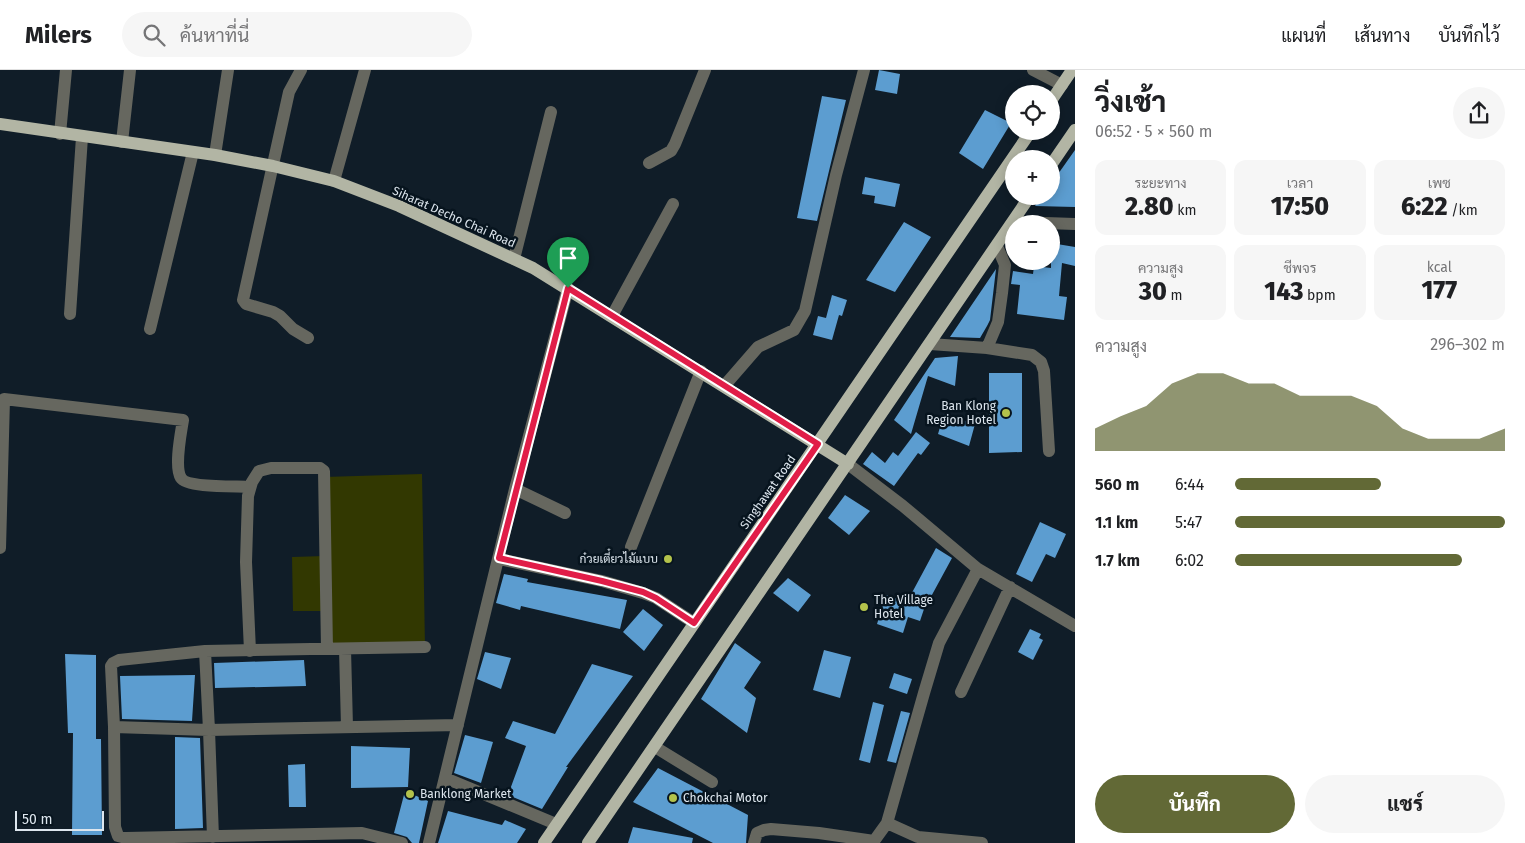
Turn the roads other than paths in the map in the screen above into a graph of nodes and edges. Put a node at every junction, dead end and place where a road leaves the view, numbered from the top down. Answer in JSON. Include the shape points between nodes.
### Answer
{"nodes":[{"id":1,"x":66,"y":70,"type":"edge"},
{"id":2,"x":130,"y":70,"type":"edge"},
{"id":3,"x":228,"y":70,"type":"edge"},
{"id":4,"x":301,"y":70,"type":"edge"},
{"id":5,"x":365,"y":70,"type":"edge"},
{"id":6,"x":705,"y":70,"type":"edge"},
{"id":7,"x":864,"y":70,"type":"edge"},
{"id":8,"x":1033,"y":70,"type":"edge"},
{"id":9,"x":1072,"y":70,"type":"edge"},
{"id":10,"x":1062,"y":85,"type":"junction"},
{"id":11,"x":1060,"y":88,"type":"edge"},
{"id":12,"x":551,"y":112,"type":"dead end"},
{"id":13,"x":0,"y":124,"type":"edge"},
{"id":14,"x":1075,"y":130,"type":"edge"},
{"id":15,"x":60,"y":134,"type":"junction"},
{"id":16,"x":82,"y":137,"type":"junction"},
{"id":17,"x":1025,"y":140,"type":"edge"},
{"id":18,"x":122,"y":142,"type":"junction"},
{"id":19,"x":193,"y":152,"type":"junction"},
{"id":20,"x":1060,"y":152,"type":"edge"},
{"id":21,"x":214,"y":155,"type":"junction"},
{"id":22,"x":649,"y":163,"type":"dead end"},
{"id":23,"x":272,"y":166,"type":"junction"},
{"id":24,"x":334,"y":181,"type":"junction"},
{"id":25,"x":673,"y":204,"type":"dead end"},
{"id":26,"x":1060,"y":224,"type":"edge"},
{"id":27,"x":1075,"y":224,"type":"edge"},
{"id":28,"x":1005,"y":233,"type":"edge"},
{"id":29,"x":996,"y":246,"type":"junction"},
{"id":30,"x":514,"y":259,"type":"junction"},
{"id":31,"x":568,"y":288,"type":"junction"},
{"id":32,"x":70,"y":314,"type":"dead end"},
{"id":33,"x":612,"y":316,"type":"junction"},
{"id":34,"x":150,"y":329,"type":"dead end"},
{"id":35,"x":308,"y":338,"type":"dead end"},
{"id":36,"x":930,"y":344,"type":"junction"},
{"id":37,"x":986,"y":348,"type":"junction"},
{"id":38,"x":701,"y":371,"type":"junction"},
{"id":39,"x":724,"y":385,"type":"junction"},
{"id":40,"x":818,"y":444,"type":"junction"},
{"id":41,"x":1049,"y":451,"type":"dead end"},
{"id":42,"x":848,"y":464,"type":"junction"},
{"id":43,"x":250,"y":487,"type":"junction"},
{"id":44,"x":516,"y":489,"type":"junction"},
{"id":45,"x":565,"y":513,"type":"dead end"},
{"id":46,"x":631,"y":547,"type":"dead end"},
{"id":47,"x":0,"y":548,"type":"edge"},
{"id":48,"x":499,"y":558,"type":"junction"},
{"id":49,"x":978,"y":569,"type":"junction"},
{"id":50,"x":1010,"y":588,"type":"junction"},
{"id":51,"x":694,"y":623,"type":"junction"},
{"id":52,"x":1075,"y":626,"type":"edge"},
{"id":53,"x":425,"y":647,"type":"dead end"},
{"id":54,"x":327,"y":649,"type":"junction"},
{"id":55,"x":345,"y":649,"type":"junction"},
{"id":56,"x":250,"y":651,"type":"junction"},
{"id":57,"x":205,"y":652,"type":"junction"},
{"id":58,"x":961,"y":692,"type":"dead end"},
{"id":59,"x":458,"y":725,"type":"junction"},
{"id":60,"x":114,"y":726,"type":"junction"},
{"id":61,"x":347,"y":727,"type":"junction"},
{"id":62,"x":209,"y":730,"type":"junction"},
{"id":63,"x":655,"y":747,"type":"junction"},
{"id":64,"x":445,"y":778,"type":"junction"},
{"id":65,"x":712,"y":782,"type":"dead end"},
{"id":66,"x":887,"y":823,"type":"junction"},
{"id":67,"x":556,"y":824,"type":"junction"},
{"id":68,"x":213,"y":837,"type":"junction"},
{"id":69,"x":402,"y":843,"type":"edge"},
{"id":70,"x":429,"y":843,"type":"edge"},
{"id":71,"x":544,"y":843,"type":"edge"},
{"id":72,"x":588,"y":843,"type":"edge"},
{"id":73,"x":754,"y":843,"type":"edge"},
{"id":74,"x":982,"y":843,"type":"edge"}],
"edges":[{"from":1,"to":15,"type":"street"},
{"from":2,"to":18,"type":"street"},
{"from":3,"to":21,"type":"street"},
{"from":4,"to":23,"type":"street","via":[[289,92]]},
{"from":5,"to":24,"type":"street"},
{"from":6,"to":22,"type":"street","via":[[675,144],[670,151]]},
{"from":7,"to":39,"type":"street","via":[[805,311],[794,330],[758,347]]},
{"from":8,"to":10,"type":"street"},
{"from":9,"to":10,"type":"main road"},
{"from":10,"to":11,"type":"main road"},
{"from":12,"to":30,"type":"street"},
{"from":13,"to":15,"type":"main road","name":"Siharat Decho Chai Road"},
{"from":14,"to":20,"type":"main road"},
{"from":15,"to":16,"type":"main road","name":"Siharat Decho Chai Road"},
{"from":16,"to":18,"type":"main road","name":"Siharat Decho Chai Road"},
{"from":16,"to":32,"type":"street"},
{"from":17,"to":40,"type":"main road","name":"Singhawat Road"},
{"from":18,"to":19,"type":"main road","name":"Siharat Decho Chai Road"},
{"from":19,"to":21,"type":"main road","name":"Siharat Decho Chai Road"},
{"from":19,"to":34,"type":"street"},
{"from":21,"to":23,"type":"main road","name":"Siharat Decho Chai Road"},
{"from":23,"to":24,"type":"main road","name":"Siharat Decho Chai Road"},
{"from":23,"to":35,"type":"street","via":[[243,300],[280,316]]},
{"from":24,"to":30,"type":"main road","name":"Siharat Decho Chai Road","via":[[399,206]]},
{"from":25,"to":33,"type":"street"},
{"from":26,"to":27,"type":"street"},
{"from":28,"to":29,"type":"main road"},
{"from":29,"to":36,"type":"main road"},
{"from":29,"to":37,"type":"street","via":[[1004,265],[1002,293],[998,322]]},
{"from":30,"to":31,"type":"main road","name":"Siharat Decho Chai Road"},
{"from":31,"to":33,"type":"main road","name":"Siharat Decho Chai Road"},
{"from":31,"to":44,"type":"street"},
{"from":33,"to":38,"type":"main road","name":"Siharat Decho Chai Road"},
{"from":36,"to":37,"type":"street"},
{"from":36,"to":42,"type":"main road"},
{"from":37,"to":41,"type":"street","via":[[1032,355],[1041,362]]},
{"from":38,"to":39,"type":"main road","name":"Siharat Decho Chai Road"},
{"from":38,"to":46,"type":"street"},
{"from":39,"to":40,"type":"main road","name":"Siharat Decho Chai Road"},
{"from":40,"to":42,"type":"main road","name":"Siharat Decho Chai Road"},
{"from":40,"to":51,"type":"main road","name":"Singhawat Road"},
{"from":42,"to":49,"type":"street"},
{"from":42,"to":63,"type":"main road"},
{"from":43,"to":47,"type":"street","via":[[186,483],[178,470],[183,420],[4,399]]},
{"from":43,"to":54,"type":"street","via":[[263,469],[320,468],[324,471]]},
{"from":43,"to":56,"type":"street","via":[[246,562]]},
{"from":44,"to":45,"type":"street"},
{"from":44,"to":48,"type":"street"},
{"from":48,"to":51,"type":"street","via":[[643,592]]},
{"from":48,"to":59,"type":"street"},
{"from":49,"to":50,"type":"street"},
{"from":49,"to":66,"type":"street","via":[[939,643]]},
{"from":50,"to":52,"type":"street"},
{"from":50,"to":58,"type":"street"},
{"from":51,"to":67,"type":"main road","name":"Singhawat Road"},
{"from":53,"to":55,"type":"street"},
{"from":54,"to":55,"type":"street"},
{"from":54,"to":56,"type":"street"},
{"from":55,"to":61,"type":"street"},
{"from":56,"to":57,"type":"street"},
{"from":57,"to":60,"type":"street","via":[[113,663],[110,669]]},
{"from":57,"to":62,"type":"street"},
{"from":59,"to":61,"type":"street"},
{"from":59,"to":64,"type":"street"},
{"from":60,"to":62,"type":"street"},
{"from":60,"to":68,"type":"street","via":[[116,835],[126,838]]},
{"from":61,"to":62,"type":"street"},
{"from":62,"to":68,"type":"street"},
{"from":63,"to":65,"type":"street"},
{"from":63,"to":72,"type":"main road"},
{"from":64,"to":67,"type":"street"},
{"from":64,"to":70,"type":"street"},
{"from":66,"to":73,"type":"street","via":[[874,841],[771,829],[757,833]]},
{"from":66,"to":74,"type":"street","via":[[918,837]]},
{"from":67,"to":71,"type":"main road","name":"Singhawat Road"},
{"from":68,"to":69,"type":"street","via":[[362,833]]}]}
